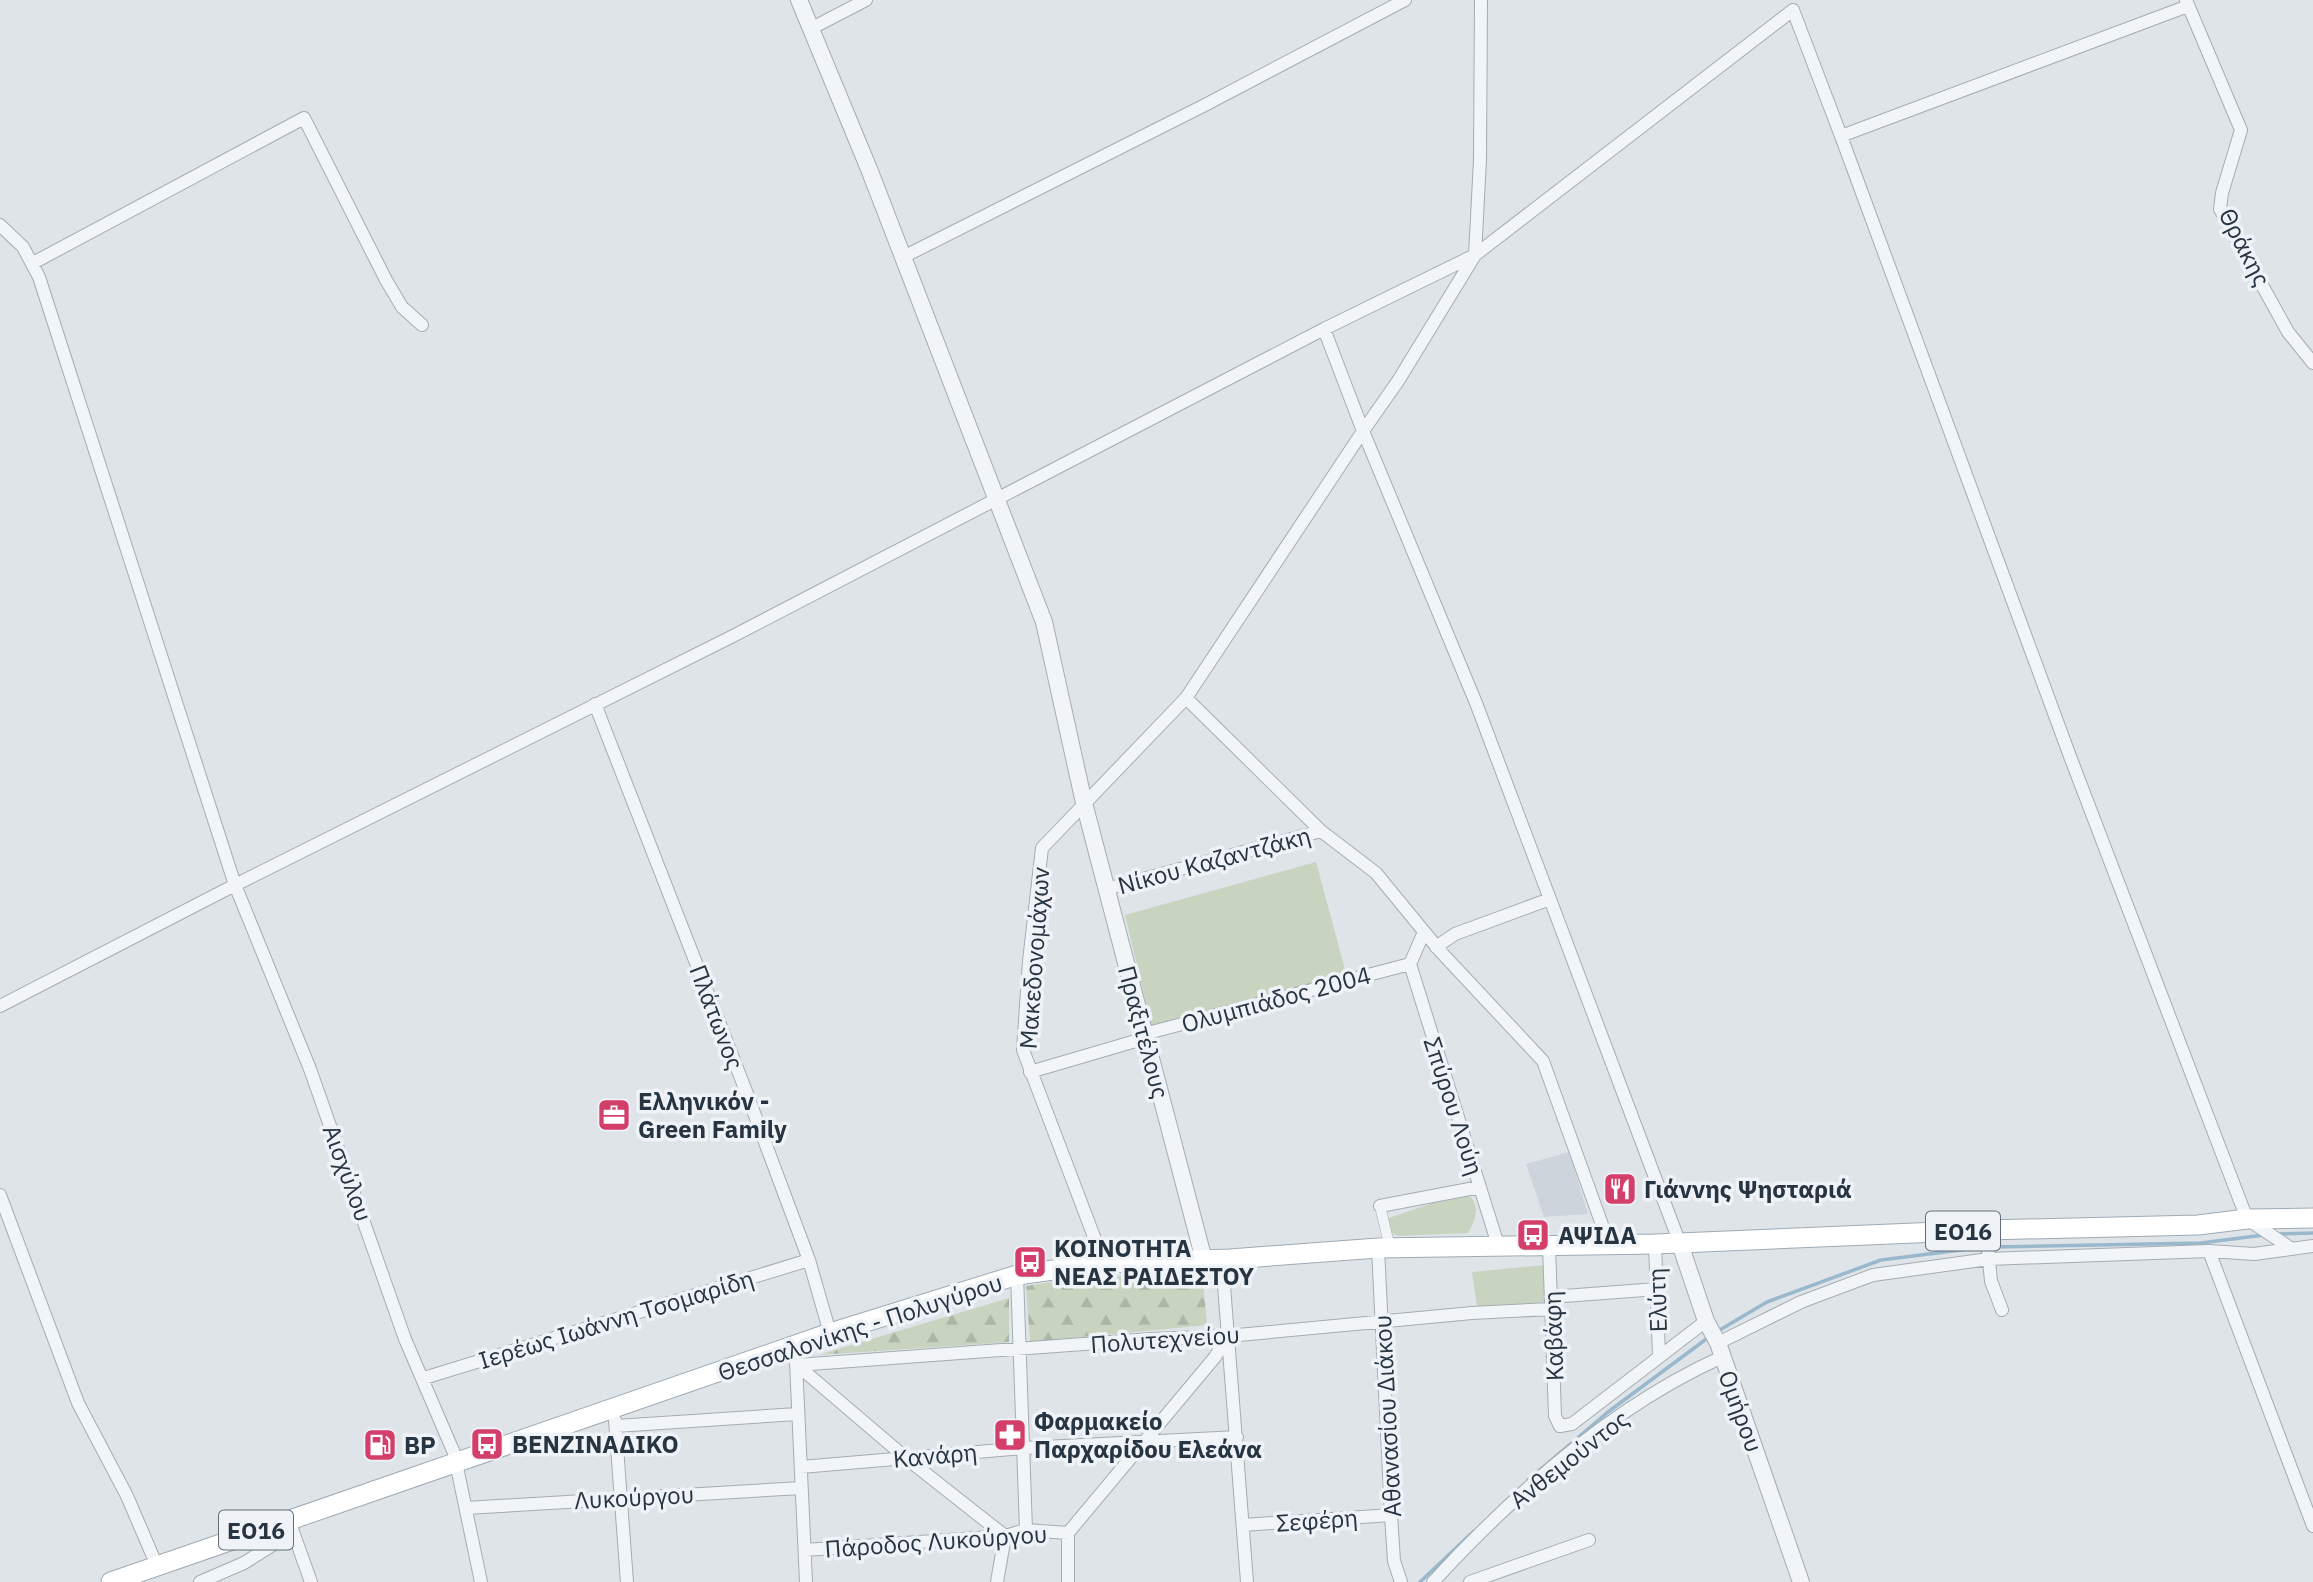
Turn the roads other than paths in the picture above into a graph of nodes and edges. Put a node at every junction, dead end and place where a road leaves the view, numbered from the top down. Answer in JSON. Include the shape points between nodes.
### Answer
{"nodes":[{"id":1,"x":799,"y":0,"type":"edge"},
{"id":2,"x":866,"y":0,"type":"edge"},
{"id":3,"x":1405,"y":0,"type":"edge"},
{"id":4,"x":1481,"y":0,"type":"edge"},
{"id":5,"x":1804,"y":0,"type":"edge"},
{"id":6,"x":2187,"y":3,"type":"edge"},
{"id":7,"x":1793,"y":10,"type":"junction"},
{"id":8,"x":810,"y":30,"type":"junction"},
{"id":9,"x":1841,"y":136,"type":"junction"},
{"id":10,"x":0,"y":225,"type":"edge"},
{"id":11,"x":1475,"y":255,"type":"junction"},
{"id":12,"x":903,"y":257,"type":"junction"},
{"id":13,"x":33,"y":263,"type":"junction"},
{"id":14,"x":422,"y":325,"type":"dead end"},
{"id":15,"x":1324,"y":329,"type":"junction"},
{"id":16,"x":2313,"y":363,"type":"edge"},
{"id":17,"x":1363,"y":432,"type":"junction"},
{"id":18,"x":997,"y":498,"type":"junction"},
{"id":19,"x":1186,"y":698,"type":"junction"},
{"id":20,"x":595,"y":704,"type":"junction"},
{"id":21,"x":1084,"y":803,"type":"junction"},
{"id":22,"x":1321,"y":831,"type":"junction"},
{"id":23,"x":235,"y":885,"type":"junction"},
{"id":24,"x":1106,"y":889,"type":"junction"},
{"id":25,"x":1550,"y":899,"type":"junction"},
{"id":26,"x":1424,"y":932,"type":"junction"},
{"id":27,"x":1436,"y":947,"type":"junction"},
{"id":28,"x":1410,"y":964,"type":"junction"},
{"id":29,"x":0,"y":1006,"type":"edge"},
{"id":30,"x":1144,"y":1034,"type":"junction"},
{"id":31,"x":1030,"y":1072,"type":"junction"},
{"id":32,"x":1480,"y":1187,"type":"junction"},
{"id":33,"x":0,"y":1195,"type":"edge"},
{"id":34,"x":1380,"y":1206,"type":"joint"},
{"id":35,"x":2313,"y":1218,"type":"edge"},
{"id":36,"x":2247,"y":1219,"type":"junction"},
{"id":37,"x":1986,"y":1230,"type":"junction"},
{"id":38,"x":1679,"y":1241,"type":"junction"},
{"id":39,"x":1609,"y":1244,"type":"junction"},
{"id":40,"x":1655,"y":1244,"type":"junction"},
{"id":41,"x":1549,"y":1246,"type":"junction"},
{"id":42,"x":2313,"y":1246,"type":"edge"},
{"id":43,"x":2289,"y":1247,"type":"junction"},
{"id":44,"x":1384,"y":1248,"type":"junction"},
{"id":45,"x":1499,"y":1248,"type":"junction"},
{"id":46,"x":2209,"y":1251,"type":"junction"},
{"id":47,"x":1989,"y":1259,"type":"junction"},
{"id":48,"x":809,"y":1260,"type":"junction"},
{"id":49,"x":1213,"y":1260,"type":"junction"},
{"id":50,"x":1104,"y":1263,"type":"junction"},
{"id":51,"x":1017,"y":1275,"type":"junction"},
{"id":52,"x":1657,"y":1289,"type":"junction"},
{"id":53,"x":1551,"y":1303,"type":"junction"},
{"id":54,"x":2002,"y":1310,"type":"dead end"},
{"id":55,"x":1706,"y":1321,"type":"junction"},
{"id":56,"x":1382,"y":1322,"type":"junction"},
{"id":57,"x":830,"y":1334,"type":"junction"},
{"id":58,"x":1228,"y":1336,"type":"junction"},
{"id":59,"x":1020,"y":1350,"type":"junction"},
{"id":60,"x":1720,"y":1350,"type":"junction"},
{"id":61,"x":1660,"y":1356,"type":"junction"},
{"id":62,"x":794,"y":1357,"type":"junction"},
{"id":63,"x":424,"y":1378,"type":"junction"},
{"id":64,"x":797,"y":1414,"type":"junction"},
{"id":65,"x":614,"y":1418,"type":"junction"},
{"id":66,"x":1559,"y":1426,"type":"joint"},
{"id":67,"x":1237,"y":1437,"type":"junction"},
{"id":68,"x":1145,"y":1442,"type":"junction"},
{"id":69,"x":1025,"y":1448,"type":"junction"},
{"id":70,"x":906,"y":1458,"type":"junction"},
{"id":71,"x":457,"y":1462,"type":"junction"},
{"id":72,"x":801,"y":1467,"type":"junction"},
{"id":73,"x":802,"y":1488,"type":"junction"},
{"id":74,"x":622,"y":1497,"type":"junction"},
{"id":75,"x":466,"y":1508,"type":"junction"},
{"id":76,"x":1391,"y":1515,"type":"junction"},
{"id":77,"x":291,"y":1525,"type":"junction"},
{"id":78,"x":1243,"y":1525,"type":"junction"},
{"id":79,"x":2313,"y":1526,"type":"edge"},
{"id":80,"x":1026,"y":1530,"type":"junction"},
{"id":81,"x":1068,"y":1533,"type":"junction"},
{"id":82,"x":1005,"y":1536,"type":"junction"},
{"id":83,"x":1589,"y":1541,"type":"dead end"},
{"id":84,"x":805,"y":1550,"type":"junction"},
{"id":85,"x":157,"y":1566,"type":"junction"},
{"id":86,"x":137,"y":1578,"type":"edge"},
{"id":87,"x":111,"y":1582,"type":"edge"},
{"id":88,"x":200,"y":1582,"type":"edge"},
{"id":89,"x":311,"y":1582,"type":"edge"},
{"id":90,"x":481,"y":1582,"type":"edge"},
{"id":91,"x":628,"y":1582,"type":"edge"},
{"id":92,"x":806,"y":1582,"type":"edge"},
{"id":93,"x":997,"y":1582,"type":"edge"},
{"id":94,"x":1068,"y":1582,"type":"edge"},
{"id":95,"x":1247,"y":1582,"type":"edge"},
{"id":96,"x":1401,"y":1582,"type":"edge"},
{"id":97,"x":1433,"y":1582,"type":"edge"},
{"id":98,"x":1470,"y":1582,"type":"edge"},
{"id":99,"x":1801,"y":1582,"type":"edge"}],
"edges":[{"from":1,"to":8,"type":"street","name":"Πραξιτέλους"},
{"from":2,"to":8,"type":"street"},
{"from":3,"to":12,"type":"street"},
{"from":4,"to":11,"type":"street"},
{"from":5,"to":7,"type":"street"},
{"from":6,"to":9,"type":"street"},
{"from":6,"to":16,"type":"street","name":"Θράκης","via":[[2241,130],[2220,209],[2288,332]]},
{"from":7,"to":9,"type":"street"},
{"from":7,"to":11,"type":"street"},
{"from":8,"to":12,"type":"street","name":"Πραξιτέλους"},
{"from":9,"to":36,"type":"street"},
{"from":10,"to":13,"type":"street","name":"Αισχύλου"},
{"from":11,"to":15,"type":"street"},
{"from":11,"to":17,"type":"street","name":"Μακεδονομάχων"},
{"from":12,"to":18,"type":"street","name":"Πραξιτέλους"},
{"from":13,"to":14,"type":"street","via":[[304,118],[386,280],[402,307]]},
{"from":13,"to":23,"type":"street","name":"Αισχύλου"},
{"from":15,"to":17,"type":"street"},
{"from":15,"to":18,"type":"street"},
{"from":17,"to":19,"type":"street","name":"Μακεδονομάχων"},
{"from":17,"to":25,"type":"street","via":[[1410,538]]},
{"from":18,"to":20,"type":"street"},
{"from":18,"to":21,"type":"street","name":"Πραξιτέλους","via":[[1053,655]]},
{"from":19,"to":21,"type":"street","name":"Μακεδονομάχων"},
{"from":19,"to":22,"type":"street"},
{"from":20,"to":23,"type":"street"},
{"from":20,"to":48,"type":"street","name":"Πλάτωνος"},
{"from":21,"to":24,"type":"street","name":"Πραξιτέλους"},
{"from":21,"to":31,"type":"street","name":"Μακεδονομάχων","via":[[1042,848],[1023,1050]]},
{"from":22,"to":24,"type":"street","name":"Νίκου Καζαντζάκη"},
{"from":22,"to":26,"type":"street","via":[[1376,873]]},
{"from":23,"to":29,"type":"street"},
{"from":23,"to":63,"type":"street","name":"Αισχύλου","via":[[310,1069],[405,1339]]},
{"from":24,"to":30,"type":"street","name":"Πραξιτέλους"},
{"from":25,"to":27,"type":"street","via":[[1455,934]]},
{"from":25,"to":38,"type":"street"},
{"from":26,"to":27,"type":"street"},
{"from":26,"to":28,"type":"street"},
{"from":27,"to":39,"type":"street","via":[[1543,1061]]},
{"from":28,"to":30,"type":"street","name":"Ολυμπιάδος 2004"},
{"from":28,"to":32,"type":"street","name":"Σπύρου Λούη"},
{"from":30,"to":31,"type":"street","name":"Ολυμπιάδος 2004","via":[[1139,1040]]},
{"from":30,"to":49,"type":"street","name":"Πραξιτέλους"},
{"from":31,"to":50,"type":"street","name":"Μακεδονομάχων"},
{"from":32,"to":34,"type":"street"},
{"from":32,"to":45,"type":"street","name":"Σπύρου Λούη"},
{"from":33,"to":85,"type":"street","via":[[78,1403],[127,1496]]},
{"from":34,"to":44,"type":"street"},
{"from":35,"to":36,"type":"main road","name":"Θεσσαλονίκης - Πολυγύρου","number":"ΕΟ16"},
{"from":36,"to":37,"type":"main road","name":"Θεσσαλονίκης - Πολυγύρου","number":"ΕΟ16","via":[[2198,1226]]},
{"from":36,"to":43,"type":"street"},
{"from":37,"to":38,"type":"main road","name":"Θεσσαλονίκης - Πολυγύρου","number":"ΕΟ16"},
{"from":37,"to":47,"type":"street"},
{"from":38,"to":40,"type":"main road","name":"Θεσσαλονίκης - Πολυγύρου","number":"ΕΟ16"},
{"from":38,"to":55,"type":"street","name":"Ομήρου"},
{"from":39,"to":40,"type":"main road","name":"Θεσσαλονίκης - Πολυγύρου","number":"ΕΟ16"},
{"from":39,"to":41,"type":"main road","name":"Θεσσαλονίκης - Πολυγύρου","number":"ΕΟ16"},
{"from":40,"to":52,"type":"street","name":"Ελύτη"},
{"from":41,"to":45,"type":"main road","name":"Θεσσαλονίκης - Πολυγύρου","number":"ΕΟ16"},
{"from":41,"to":53,"type":"street","name":"Καβάφη"},
{"from":42,"to":43,"type":"street","name":"Ανθεμούντος"},
{"from":43,"to":46,"type":"street","name":"Ανθεμούντος","via":[[2254,1254]]},
{"from":44,"to":45,"type":"main road","name":"Θεσσαλονίκης - Πολυγύρου","number":"ΕΟ16"},
{"from":44,"to":49,"type":"main road","name":"Θεσσαλονίκης - Πολυγύρου","number":"ΕΟ16"},
{"from":44,"to":56,"type":"street","name":"Αθανασίου Διάκου"},
{"from":46,"to":47,"type":"street","name":"Ανθεμούντος"},
{"from":46,"to":79,"type":"street"},
{"from":47,"to":54,"type":"street"},
{"from":47,"to":60,"type":"street","name":"Ανθεμούντος","via":[[1873,1275],[1801,1302]]},
{"from":48,"to":57,"type":"street","name":"Πλάτωνος"},
{"from":48,"to":63,"type":"street","name":"Ιερέως Ιωάννη Τσομαρίδη"},
{"from":49,"to":50,"type":"main road","name":"Θεσσαλονίκης - Πολυγύρου","number":"ΕΟ16"},
{"from":49,"to":58,"type":"street"},
{"from":50,"to":51,"type":"main road","name":"Θεσσαλονίκης - Πολυγύρου","number":"ΕΟ16"},
{"from":51,"to":57,"type":"main road","name":"Θεσσαλονίκης - Πολυγύρου","number":"ΕΟ16"},
{"from":51,"to":59,"type":"street"},
{"from":52,"to":53,"type":"street","name":"Πολυτεχνείου"},
{"from":52,"to":61,"type":"street","name":"Ελύτη"},
{"from":53,"to":56,"type":"street","name":"Πολυτεχνείου"},
{"from":53,"to":66,"type":"street","name":"Καβάφη"},
{"from":55,"to":60,"type":"street","name":"Ομήρου"},
{"from":55,"to":61,"type":"street","name":"Ανθεμούντος"},
{"from":56,"to":58,"type":"street","name":"Πολυτεχνείου"},
{"from":56,"to":76,"type":"street","name":"Αθανασίου Διάκου"},
{"from":57,"to":62,"type":"main road","name":"Θεσσαλονίκης - Πολυγύρου","number":"ΕΟ16"},
{"from":58,"to":59,"type":"street","name":"Πολυτεχνείου"},
{"from":58,"to":67,"type":"street"},
{"from":58,"to":68,"type":"street"},
{"from":59,"to":62,"type":"street","name":"Πολυτεχνείου"},
{"from":59,"to":69,"type":"street"},
{"from":60,"to":97,"type":"street","name":"Ανθεμούντος","via":[[1544,1474]]},
{"from":60,"to":99,"type":"street","name":"Ομήρου"},
{"from":61,"to":66,"type":"street","name":"Ανθεμούντος","via":[[1572,1424]]},
{"from":62,"to":64,"type":"street"},
{"from":62,"to":65,"type":"main road","name":"Θεσσαλονίκης - Πολυγύρου","number":"ΕΟ16"},
{"from":62,"to":70,"type":"street"},
{"from":63,"to":71,"type":"street","name":"Αισχύλου"},
{"from":64,"to":65,"type":"street"},
{"from":64,"to":72,"type":"street"},
{"from":65,"to":71,"type":"main road","name":"Θεσσαλονίκης - Πολυγύρου","number":"ΕΟ16"},
{"from":65,"to":74,"type":"street"},
{"from":67,"to":68,"type":"street","name":"Κανάρη"},
{"from":67,"to":78,"type":"street"},
{"from":68,"to":69,"type":"street","name":"Κανάρη"},
{"from":68,"to":81,"type":"street"},
{"from":69,"to":70,"type":"street","name":"Κανάρη"},
{"from":69,"to":80,"type":"street"},
{"from":70,"to":72,"type":"street","name":"Κανάρη"},
{"from":70,"to":82,"type":"street"},
{"from":71,"to":75,"type":"street","name":"Αισχύλου"},
{"from":71,"to":77,"type":"main road","name":"Θεσσαλονίκης - Πολυγύρου","number":"ΕΟ16"},
{"from":72,"to":73,"type":"street"},
{"from":73,"to":74,"type":"street","name":"Λυκούργου"},
{"from":73,"to":84,"type":"street"},
{"from":74,"to":75,"type":"street","name":"Λυκούργου"},
{"from":74,"to":91,"type":"street"},
{"from":75,"to":90,"type":"street","name":"Αισχύλου"},
{"from":76,"to":78,"type":"street","name":"Σεφέρη"},
{"from":76,"to":96,"type":"street","name":"Αθανασίου Διάκου","via":[[1394,1561]]},
{"from":77,"to":85,"type":"main road","name":"Θεσσαλονίκης - Πολυγύρου","number":"ΕΟ16"},
{"from":77,"to":88,"type":"street","via":[[244,1563]]},
{"from":77,"to":89,"type":"street"},
{"from":78,"to":95,"type":"street"},
{"from":80,"to":81,"type":"street","name":"Πάροδος Λυκούργου"},
{"from":80,"to":82,"type":"street","name":"Πάροδος Λυκούργου"},
{"from":81,"to":94,"type":"street"},
{"from":82,"to":84,"type":"street","name":"Πάροδος Λυκούργου"},
{"from":82,"to":93,"type":"street"},
{"from":83,"to":98,"type":"street"},
{"from":84,"to":92,"type":"street"},
{"from":85,"to":86,"type":"main road","name":"Θεσσαλονίκης - Πολυγύρου","number":"ΕΟ16"},
{"from":86,"to":87,"type":"main road","name":"Θεσσαλονίκης - Πολυγύρου","number":"ΕΟ16"}]}
